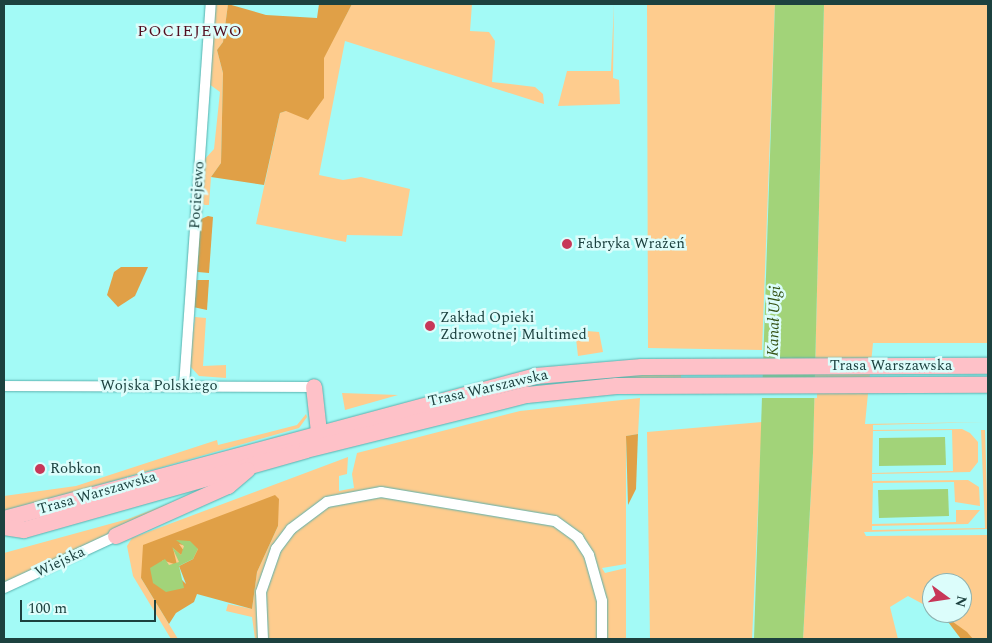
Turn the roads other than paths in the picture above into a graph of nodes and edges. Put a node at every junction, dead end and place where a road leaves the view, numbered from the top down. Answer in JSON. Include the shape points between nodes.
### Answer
{"nodes":[{"id":1,"x":211,"y":4,"type":"edge"},
{"id":2,"x":988,"y":366,"type":"edge"},
{"id":3,"x":988,"y":385,"type":"edge"},
{"id":4,"x":4,"y":386,"type":"edge"},
{"id":5,"x":184,"y":386,"type":"junction"},
{"id":6,"x":314,"y":386,"type":"joint"},
{"id":7,"x":319,"y":432,"type":"junction"},
{"id":8,"x":306,"y":450,"type":"junction"},
{"id":9,"x":252,"y":466,"type":"junction"},
{"id":10,"x":4,"y":520,"type":"edge"},
{"id":11,"x":4,"y":527,"type":"edge"},
{"id":12,"x":116,"y":536,"type":"joint"},
{"id":13,"x":4,"y":588,"type":"edge"},
{"id":14,"x":262,"y":639,"type":"edge"},
{"id":15,"x":602,"y":639,"type":"edge"}],
"edges":[{"from":1,"to":5,"type":"street","name":"Pociejewo"},
{"from":2,"to":7,"type":"main road","name":"Trasa Warszawska","via":[[682,367],[536,376]]},
{"from":3,"to":8,"type":"main road","name":"Trasa Warszawska","via":[[682,386],[527,394]]},
{"from":4,"to":5,"type":"street","name":"Wojska Polskiego"},
{"from":5,"to":6,"type":"street","name":"Wojska Polskiego"},
{"from":6,"to":7,"type":"main road"},
{"from":7,"to":8,"type":"main road"},
{"from":7,"to":10,"type":"main road","name":"Trasa Warszawska"},
{"from":8,"to":9,"type":"main road","name":"Trasa Warszawska"},
{"from":9,"to":11,"type":"main road","name":"Trasa Warszawska","via":[[24,530]]},
{"from":9,"to":12,"type":"main road","via":[[228,486]]},
{"from":12,"to":13,"type":"street","name":"Wiejska"},
{"from":14,"to":15,"type":"street","via":[[261,592],[276,549],[291,530],[327,502],[381,492],[555,521],[578,538],[589,555],[602,601]]}]}
